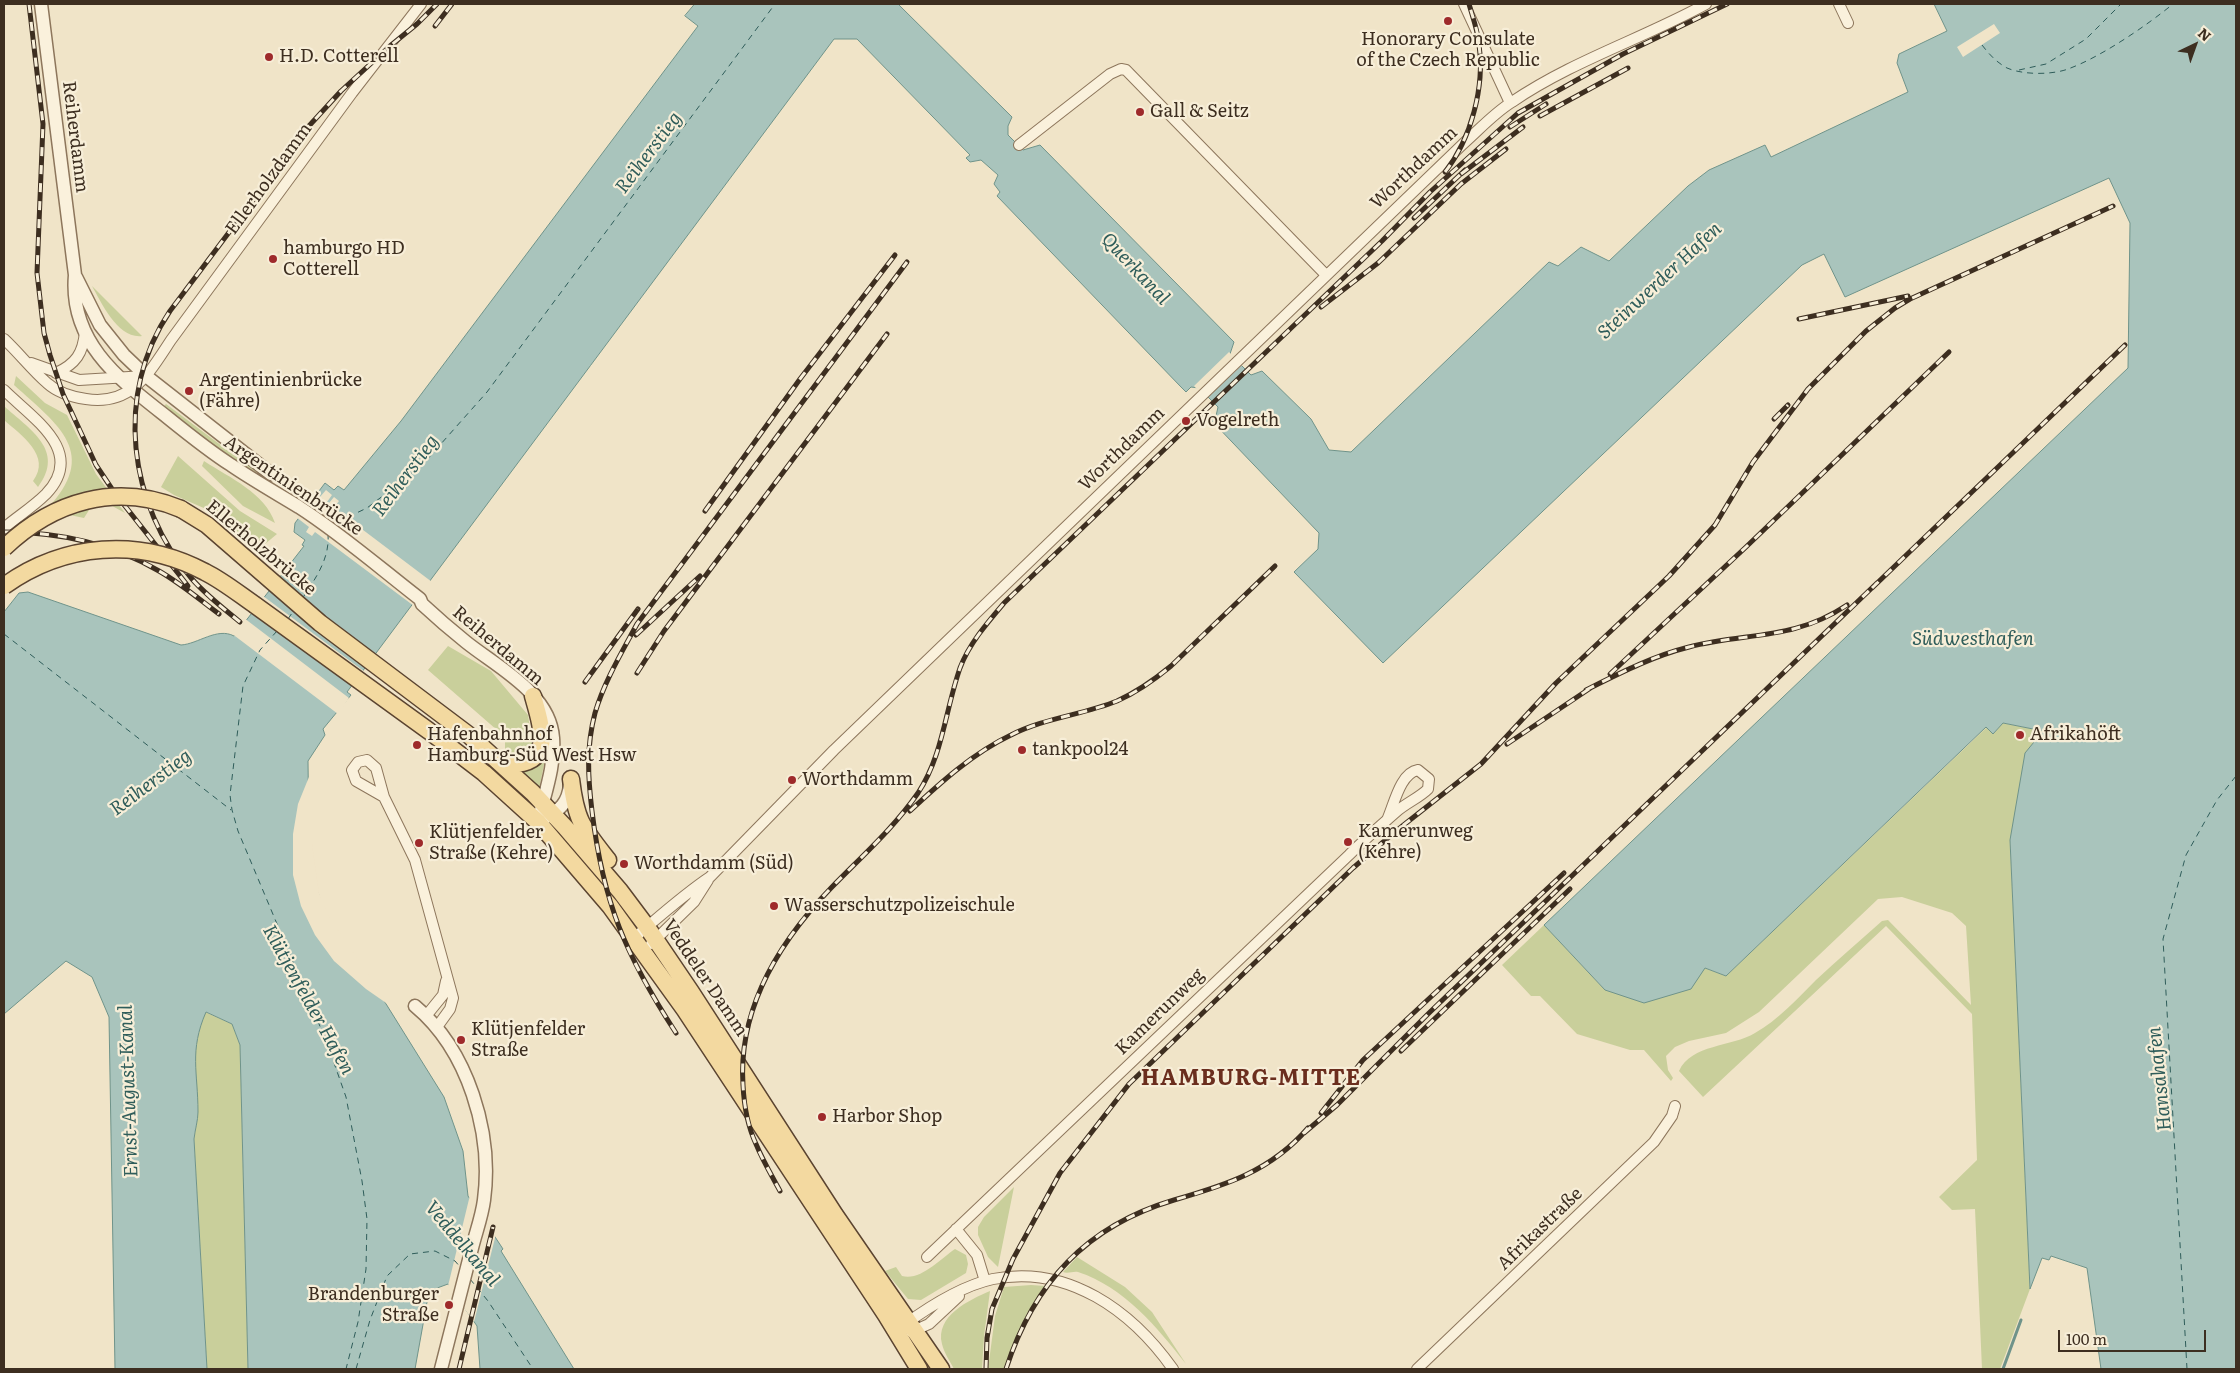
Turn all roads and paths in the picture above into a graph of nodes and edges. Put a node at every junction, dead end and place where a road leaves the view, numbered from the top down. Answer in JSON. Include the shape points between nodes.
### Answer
{"nodes":[{"id":1,"x":41,"y":4,"type":"edge"},
{"id":2,"x":421,"y":4,"type":"edge"},
{"id":3,"x":1464,"y":4,"type":"edge"},
{"id":4,"x":1706,"y":4,"type":"edge"},
{"id":5,"x":1839,"y":4,"type":"edge"},
{"id":6,"x":1848,"y":23,"type":"dead end"},
{"id":7,"x":1510,"y":103,"type":"junction"},
{"id":8,"x":1019,"y":145,"type":"dead end"},
{"id":9,"x":75,"y":275,"type":"junction"},
{"id":10,"x":1326,"y":275,"type":"junction"},
{"id":11,"x":85,"y":332,"type":"junction"},
{"id":12,"x":4,"y":339,"type":"edge"},
{"id":13,"x":26,"y":361,"type":"junction"},
{"id":14,"x":56,"y":373,"type":"junction"},
{"id":15,"x":144,"y":374,"type":"junction"},
{"id":16,"x":118,"y":378,"type":"junction"},
{"id":17,"x":4,"y":390,"type":"edge"},
{"id":18,"x":132,"y":390,"type":"junction"},
{"id":19,"x":271,"y":474,"type":"dead end"},
{"id":20,"x":4,"y":528,"type":"edge"},
{"id":21,"x":4,"y":548,"type":"edge"},
{"id":22,"x":4,"y":586,"type":"edge"},
{"id":23,"x":433,"y":614,"type":"joint"},
{"id":24,"x":374,"y":664,"type":"joint"},
{"id":25,"x":533,"y":696,"type":"junction"},
{"id":26,"x":502,"y":764,"type":"junction"},
{"id":27,"x":571,"y":779,"type":"joint"},
{"id":28,"x":384,"y":797,"type":"dead end"},
{"id":29,"x":548,"y":808,"type":"junction"},
{"id":30,"x":1388,"y":820,"type":"junction"},
{"id":31,"x":538,"y":822,"type":"junction"},
{"id":32,"x":710,"y":876,"type":"junction"},
{"id":33,"x":635,"y":910,"type":"junction"},
{"id":34,"x":651,"y":934,"type":"junction"},
{"id":35,"x":638,"y":944,"type":"junction"},
{"id":36,"x":446,"y":980,"type":"junction"},
{"id":37,"x":415,"y":1006,"type":"dead end"},
{"id":38,"x":426,"y":1016,"type":"junction"},
{"id":39,"x":436,"y":1027,"type":"junction"},
{"id":40,"x":1675,"y":1106,"type":"dead end"},
{"id":41,"x":956,"y":1230,"type":"junction"},
{"id":42,"x":927,"y":1257,"type":"dead end"},
{"id":43,"x":985,"y":1281,"type":"junction"},
{"id":44,"x":907,"y":1328,"type":"junction"},
{"id":45,"x":441,"y":1369,"type":"edge"},
{"id":46,"x":919,"y":1369,"type":"edge"},
{"id":47,"x":940,"y":1369,"type":"edge"},
{"id":48,"x":1173,"y":1369,"type":"edge"},
{"id":49,"x":1417,"y":1369,"type":"edge"}],
"edges":[{"from":1,"to":9,"type":"street","name":"Reiherdamm"},
{"from":2,"to":15,"type":"street","name":"Ellerholzdamm"},
{"from":3,"to":7,"type":"street"},
{"from":4,"to":7,"type":"street","name":"Worthdamm","via":[[1574,66]]},
{"from":5,"to":6,"type":"street"},
{"from":7,"to":10,"type":"street","name":"Worthdamm","via":[[1444,161]]},
{"from":8,"to":10,"type":"street","via":[[1110,74],[1121,69],[1131,74]]},
{"from":9,"to":11,"type":"street","name":"Reiherdamm","via":[[76,301]]},
{"from":9,"to":15,"type":"street","name":"Reiherdamm","via":[[100,325]]},
{"from":10,"to":32,"type":"street","name":"Worthdamm","via":[[834,750]]},
{"from":11,"to":14,"type":"street","via":[[80,355],[70,366]]},
{"from":11,"to":16,"type":"street","name":"Reiherdamm","via":[[102,360]]},
{"from":12,"to":13,"type":"street"},
{"from":13,"to":14,"type":"street"},
{"from":13,"to":18,"type":"street","via":[[48,384],[73,397],[99,400]]},
{"from":14,"to":16,"type":"street","via":[[78,380]]},
{"from":15,"to":16,"type":"street"},
{"from":15,"to":18,"type":"street","name":"Ellerholzdamm"},
{"from":15,"to":19,"type":"street","name":"Argentinienbrücke"},
{"from":16,"to":18,"type":"street","name":"Reiherdamm"},
{"from":17,"to":20,"type":"street","via":[[53,438],[59,450],[60,463],[57,477],[47,493]]},
{"from":18,"to":23,"type":"street","name":"Argentinienbrücke","via":[[230,464],[300,508],[420,599]]},
{"from":21,"to":24,"type":"main road","name":"Ellerholzbrücke","bridge":true,"via":[[23,530],[70,505],[122,497],[160,502],[207,525],[320,623]]},
{"from":22,"to":31,"type":"main road","name":"Veddeler Damm","bridge":true,"via":[[37,566],[72,554],[103,549],[156,553],[182,561],[218,579],[418,723],[484,773]]},
{"from":23,"to":25,"type":"street","name":"Reiherdamm"},
{"from":24,"to":26,"type":"main road","name":"Veddeler Damm"},
{"from":25,"to":26,"type":"main road","via":[[542,733],[538,753],[525,764]]},
{"from":25,"to":29,"type":"street","name":"Reiherdamm","via":[[549,719],[553,738]]},
{"from":26,"to":29,"type":"main road","name":"Veddeler Damm"},
{"from":27,"to":29,"type":"street","via":[[565,803]]},
{"from":27,"to":33,"type":"main road","via":[[580,823],[614,868]]},
{"from":28,"to":36,"type":"street","via":[[415,860]]},
{"from":29,"to":31,"type":"street"},
{"from":29,"to":33,"type":"main road","name":"Veddeler Damm"},
{"from":30,"to":30,"type":"street","name":"Kamerunweg","via":[[1428,789],[1429,779],[1425,774],[1418,770],[1405,778]]},
{"from":30,"to":41,"type":"street","name":"Kamerunweg"},
{"from":31,"to":35,"type":"main road","name":"Veddeler Damm"},
{"from":32,"to":34,"type":"street","name":"Worthdamm","via":[[686,892]]},
{"from":32,"to":34,"type":"street","name":"Worthdamm","via":[[694,902]]},
{"from":33,"to":34,"type":"main road","name":"Veddeler Damm"},
{"from":34,"to":35,"type":"street","name":"Worthdamm"},
{"from":34,"to":35,"type":"street","name":"Worthdamm"},
{"from":34,"to":44,"type":"main road","name":"Veddeler Damm"},
{"from":35,"to":44,"type":"main road","name":"Veddeler Damm"},
{"from":36,"to":38,"type":"street","via":[[443,995]]},
{"from":36,"to":39,"type":"street","via":[[452,993],[452,1004]]},
{"from":37,"to":38,"type":"street"},
{"from":38,"to":39,"type":"street"},
{"from":39,"to":45,"type":"street","via":[[462,1068],[477,1112],[485,1161],[482,1210]]},
{"from":40,"to":49,"type":"street","name":"Afrikastraße","via":[[1654,1142]]},
{"from":41,"to":42,"type":"street","name":"Kamerunweg"},
{"from":41,"to":43,"type":"street","via":[[977,1255]]},
{"from":43,"to":44,"type":"street","via":[[968,1288],[936,1318]]},
{"from":43,"to":48,"type":"street","via":[[1037,1277],[1060,1280],[1086,1291],[1131,1321]]},
{"from":44,"to":46,"type":"main road","name":"Veddeler Damm"},
{"from":44,"to":47,"type":"main road","name":"Veddeler Damm"}]}
